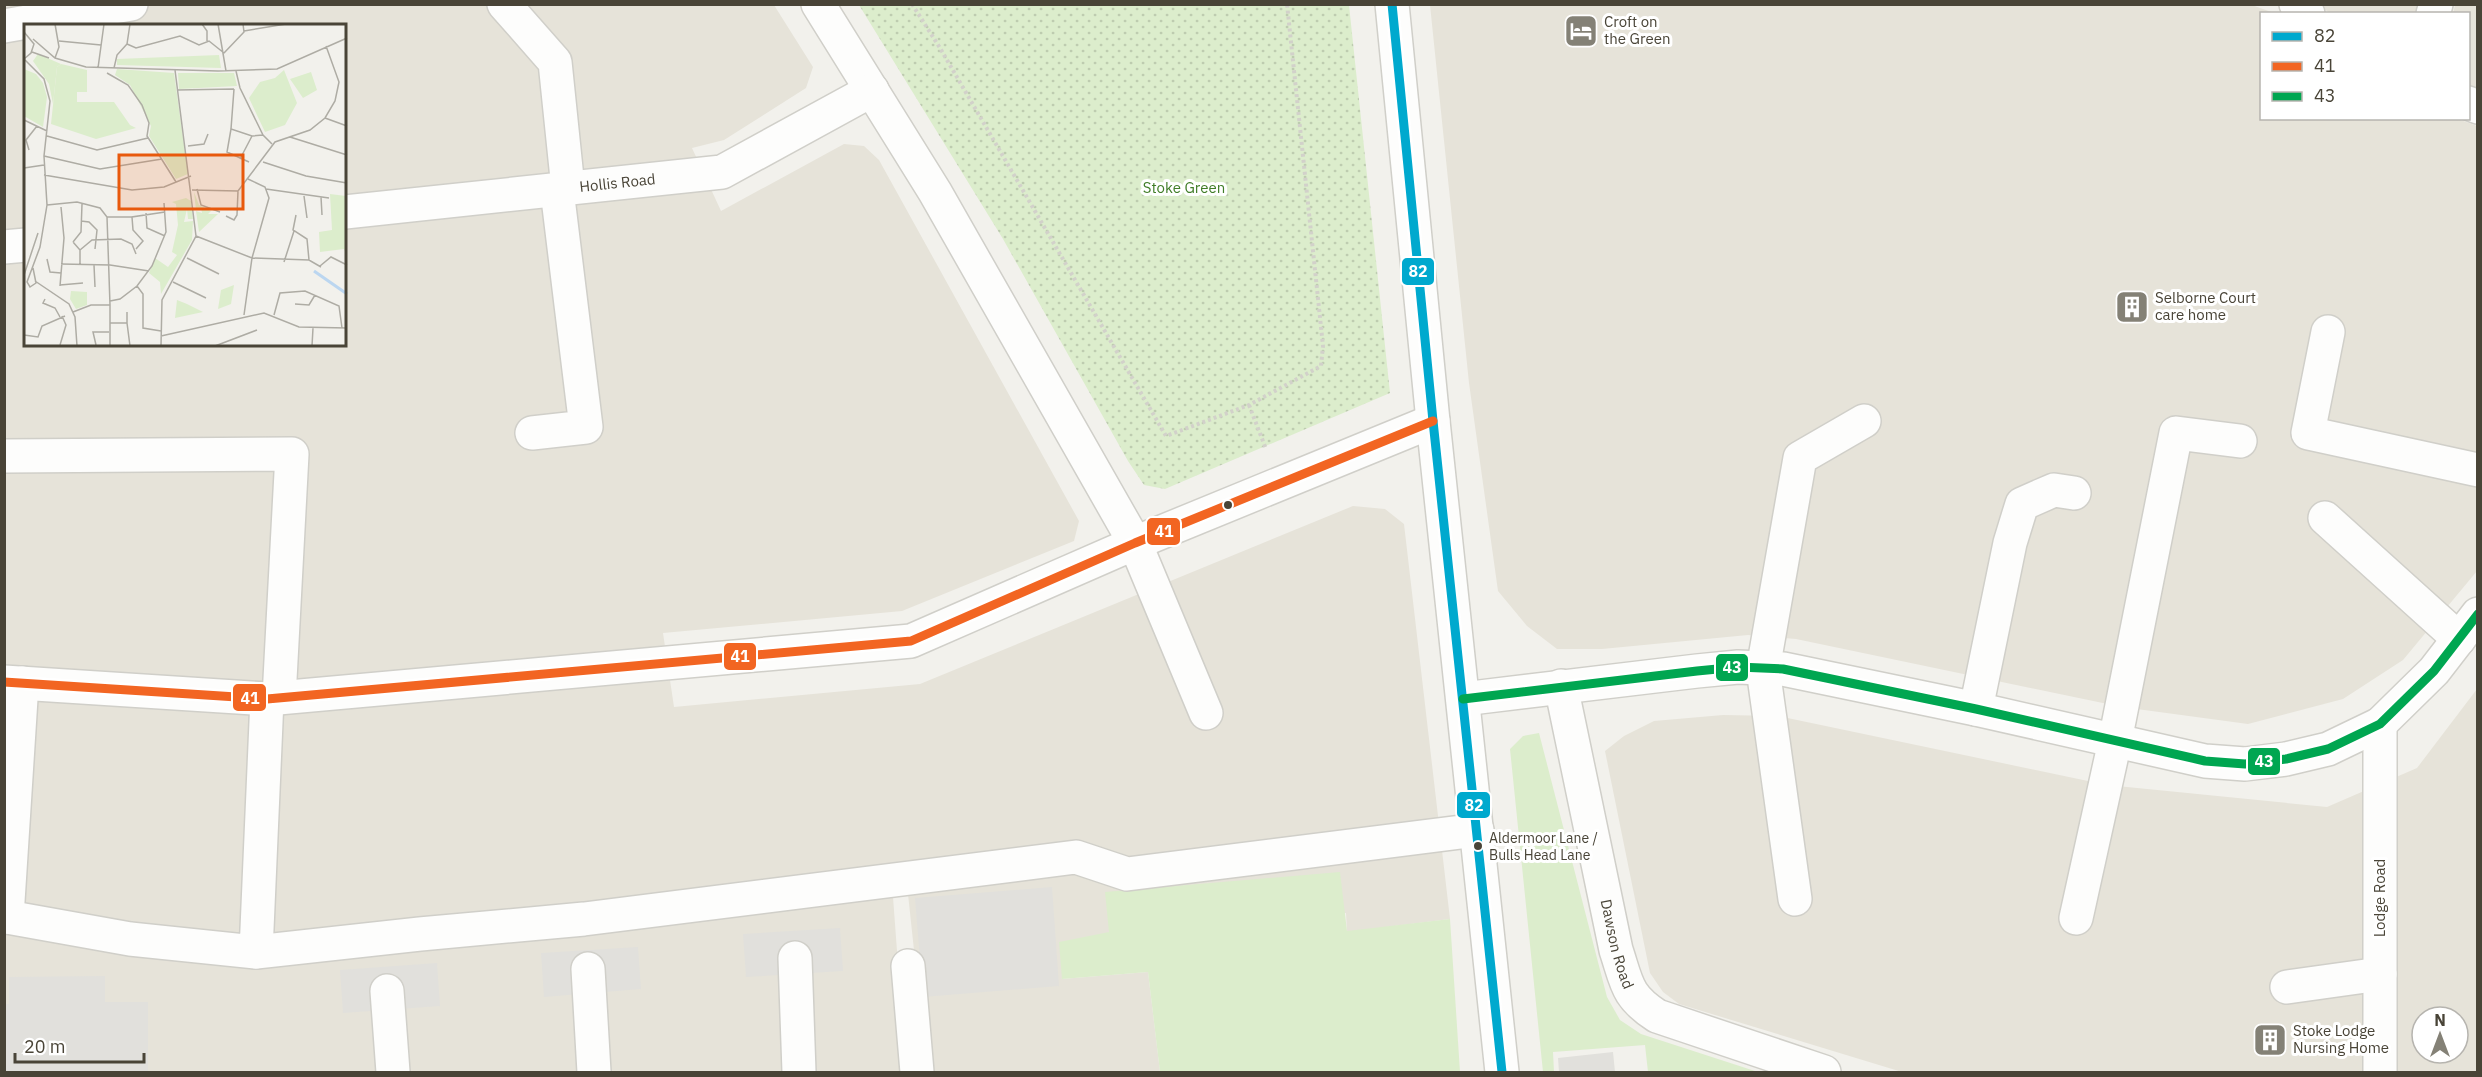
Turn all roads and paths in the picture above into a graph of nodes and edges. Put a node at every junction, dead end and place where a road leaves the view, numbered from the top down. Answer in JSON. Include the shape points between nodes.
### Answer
{"nodes":[{"id":1,"x":132,"y":4,"type":"edge"},
{"id":2,"x":504,"y":4,"type":"edge"},
{"id":3,"x":818,"y":4,"type":"edge"},
{"id":4,"x":912,"y":4,"type":"edge"},
{"id":5,"x":1287,"y":4,"type":"edge"},
{"id":6,"x":1392,"y":4,"type":"edge"},
{"id":7,"x":4,"y":26,"type":"edge"},
{"id":8,"x":872,"y":90,"type":"junction"},
{"id":9,"x":562,"y":189,"type":"junction"},
{"id":10,"x":346,"y":212,"type":"edge"},
{"id":11,"x":24,"y":245,"type":"edge"},
{"id":12,"x":4,"y":247,"type":"edge"},
{"id":13,"x":2328,"y":332,"type":"dead end"},
{"id":14,"x":1249,"y":405,"type":"junction"},
{"id":15,"x":1433,"y":421,"type":"junction"},
{"id":16,"x":1864,"y":421,"type":"dead end"},
{"id":17,"x":532,"y":433,"type":"dead end"},
{"id":18,"x":2240,"y":441,"type":"dead end"},
{"id":19,"x":4,"y":456,"type":"edge"},
{"id":20,"x":2478,"y":471,"type":"edge"},
{"id":21,"x":1280,"y":483,"type":"junction"},
{"id":22,"x":2074,"y":493,"type":"dead end"},
{"id":23,"x":2325,"y":518,"type":"dead end"},
{"id":24,"x":1136,"y":543,"type":"junction"},
{"id":25,"x":2468,"y":627,"type":"edge"},
{"id":26,"x":1763,"y":669,"type":"junction"},
{"id":27,"x":13,"y":682,"type":"edge"},
{"id":28,"x":1561,"y":686,"type":"junction"},
{"id":29,"x":273,"y":699,"type":"junction"},
{"id":30,"x":1463,"y":699,"type":"junction"},
{"id":31,"x":1976,"y":709,"type":"junction"},
{"id":32,"x":1206,"y":713,"type":"dead end"},
{"id":33,"x":2380,"y":724,"type":"junction"},
{"id":34,"x":2115,"y":741,"type":"junction"},
{"id":35,"x":1477,"y":830,"type":"junction"},
{"id":36,"x":1795,"y":899,"type":"dead end"},
{"id":37,"x":6,"y":917,"type":"edge"},
{"id":38,"x":2076,"y":918,"type":"dead end"},
{"id":39,"x":255,"y":952,"type":"junction"},
{"id":40,"x":795,"y":958,"type":"dead end"},
{"id":41,"x":908,"y":966,"type":"dead end"},
{"id":42,"x":588,"y":969,"type":"dead end"},
{"id":43,"x":2380,"y":974,"type":"junction"},
{"id":44,"x":2287,"y":987,"type":"dead end"},
{"id":45,"x":387,"y":991,"type":"dead end"},
{"id":46,"x":393,"y":1072,"type":"edge"},
{"id":47,"x":594,"y":1072,"type":"edge"},
{"id":48,"x":800,"y":1072,"type":"edge"},
{"id":49,"x":917,"y":1072,"type":"edge"},
{"id":50,"x":1502,"y":1072,"type":"edge"},
{"id":51,"x":1824,"y":1072,"type":"edge"},
{"id":52,"x":2380,"y":1072,"type":"edge"}],
"edges":[{"from":1,"to":7,"type":"street"},
{"from":2,"to":9,"type":"street","via":[[555,63]]},
{"from":3,"to":8,"type":"street"},
{"from":4,"to":14,"type":"path","via":[[1166,436]]},
{"from":5,"to":14,"type":"path","via":[[1323,345],[1321,366]]},
{"from":6,"to":15,"type":"street"},
{"from":8,"to":9,"type":"street","name":"Hollis Road","via":[[722,172]]},
{"from":8,"to":24,"type":"street","via":[[935,192]]},
{"from":9,"to":10,"type":"street","name":"Hollis Road"},
{"from":9,"to":17,"type":"street","via":[[586,427]]},
{"from":11,"to":12,"type":"street"},
{"from":13,"to":20,"type":"street","via":[[2308,433]]},
{"from":14,"to":21,"type":"path"},
{"from":15,"to":21,"type":"street"},
{"from":15,"to":30,"type":"street"},
{"from":16,"to":26,"type":"street","via":[[1800,458]]},
{"from":18,"to":34,"type":"street","via":[[2176,433]]},
{"from":19,"to":29,"type":"street","via":[[292,454]]},
{"from":21,"to":24,"type":"street"},
{"from":22,"to":31,"type":"street","via":[[2054,490],[2022,504],[2010,543]]},
{"from":23,"to":25,"type":"street"},
{"from":24,"to":29,"type":"street","via":[[911,641]]},
{"from":24,"to":32,"type":"street"},
{"from":25,"to":33,"type":"street","via":[[2434,671]]},
{"from":26,"to":28,"type":"street","via":[[1738,667]]},
{"from":26,"to":31,"type":"street","via":[[1783,669]]},
{"from":26,"to":36,"type":"street"},
{"from":27,"to":29,"type":"street"},
{"from":27,"to":37,"type":"street"},
{"from":28,"to":30,"type":"street"},
{"from":28,"to":51,"type":"street","name":"Dawson Road","via":[[1616,950],[1638,1004],[1657,1016]]},
{"from":29,"to":39,"type":"street"},
{"from":30,"to":35,"type":"street"},
{"from":31,"to":34,"type":"street"},
{"from":33,"to":34,"type":"street","via":[[2328,749],[2245,764],[2205,761]]},
{"from":33,"to":43,"type":"street","name":"Lodge Road"},
{"from":34,"to":38,"type":"street"},
{"from":35,"to":39,"type":"street","via":[[1127,874],[1076,856],[584,919]]},
{"from":35,"to":50,"type":"street"},
{"from":37,"to":39,"type":"street","via":[[130,939]]},
{"from":40,"to":48,"type":"street"},
{"from":41,"to":49,"type":"street"},
{"from":42,"to":47,"type":"street"},
{"from":43,"to":44,"type":"street"},
{"from":43,"to":52,"type":"street","name":"Lodge Road"},
{"from":45,"to":46,"type":"street"}]}
